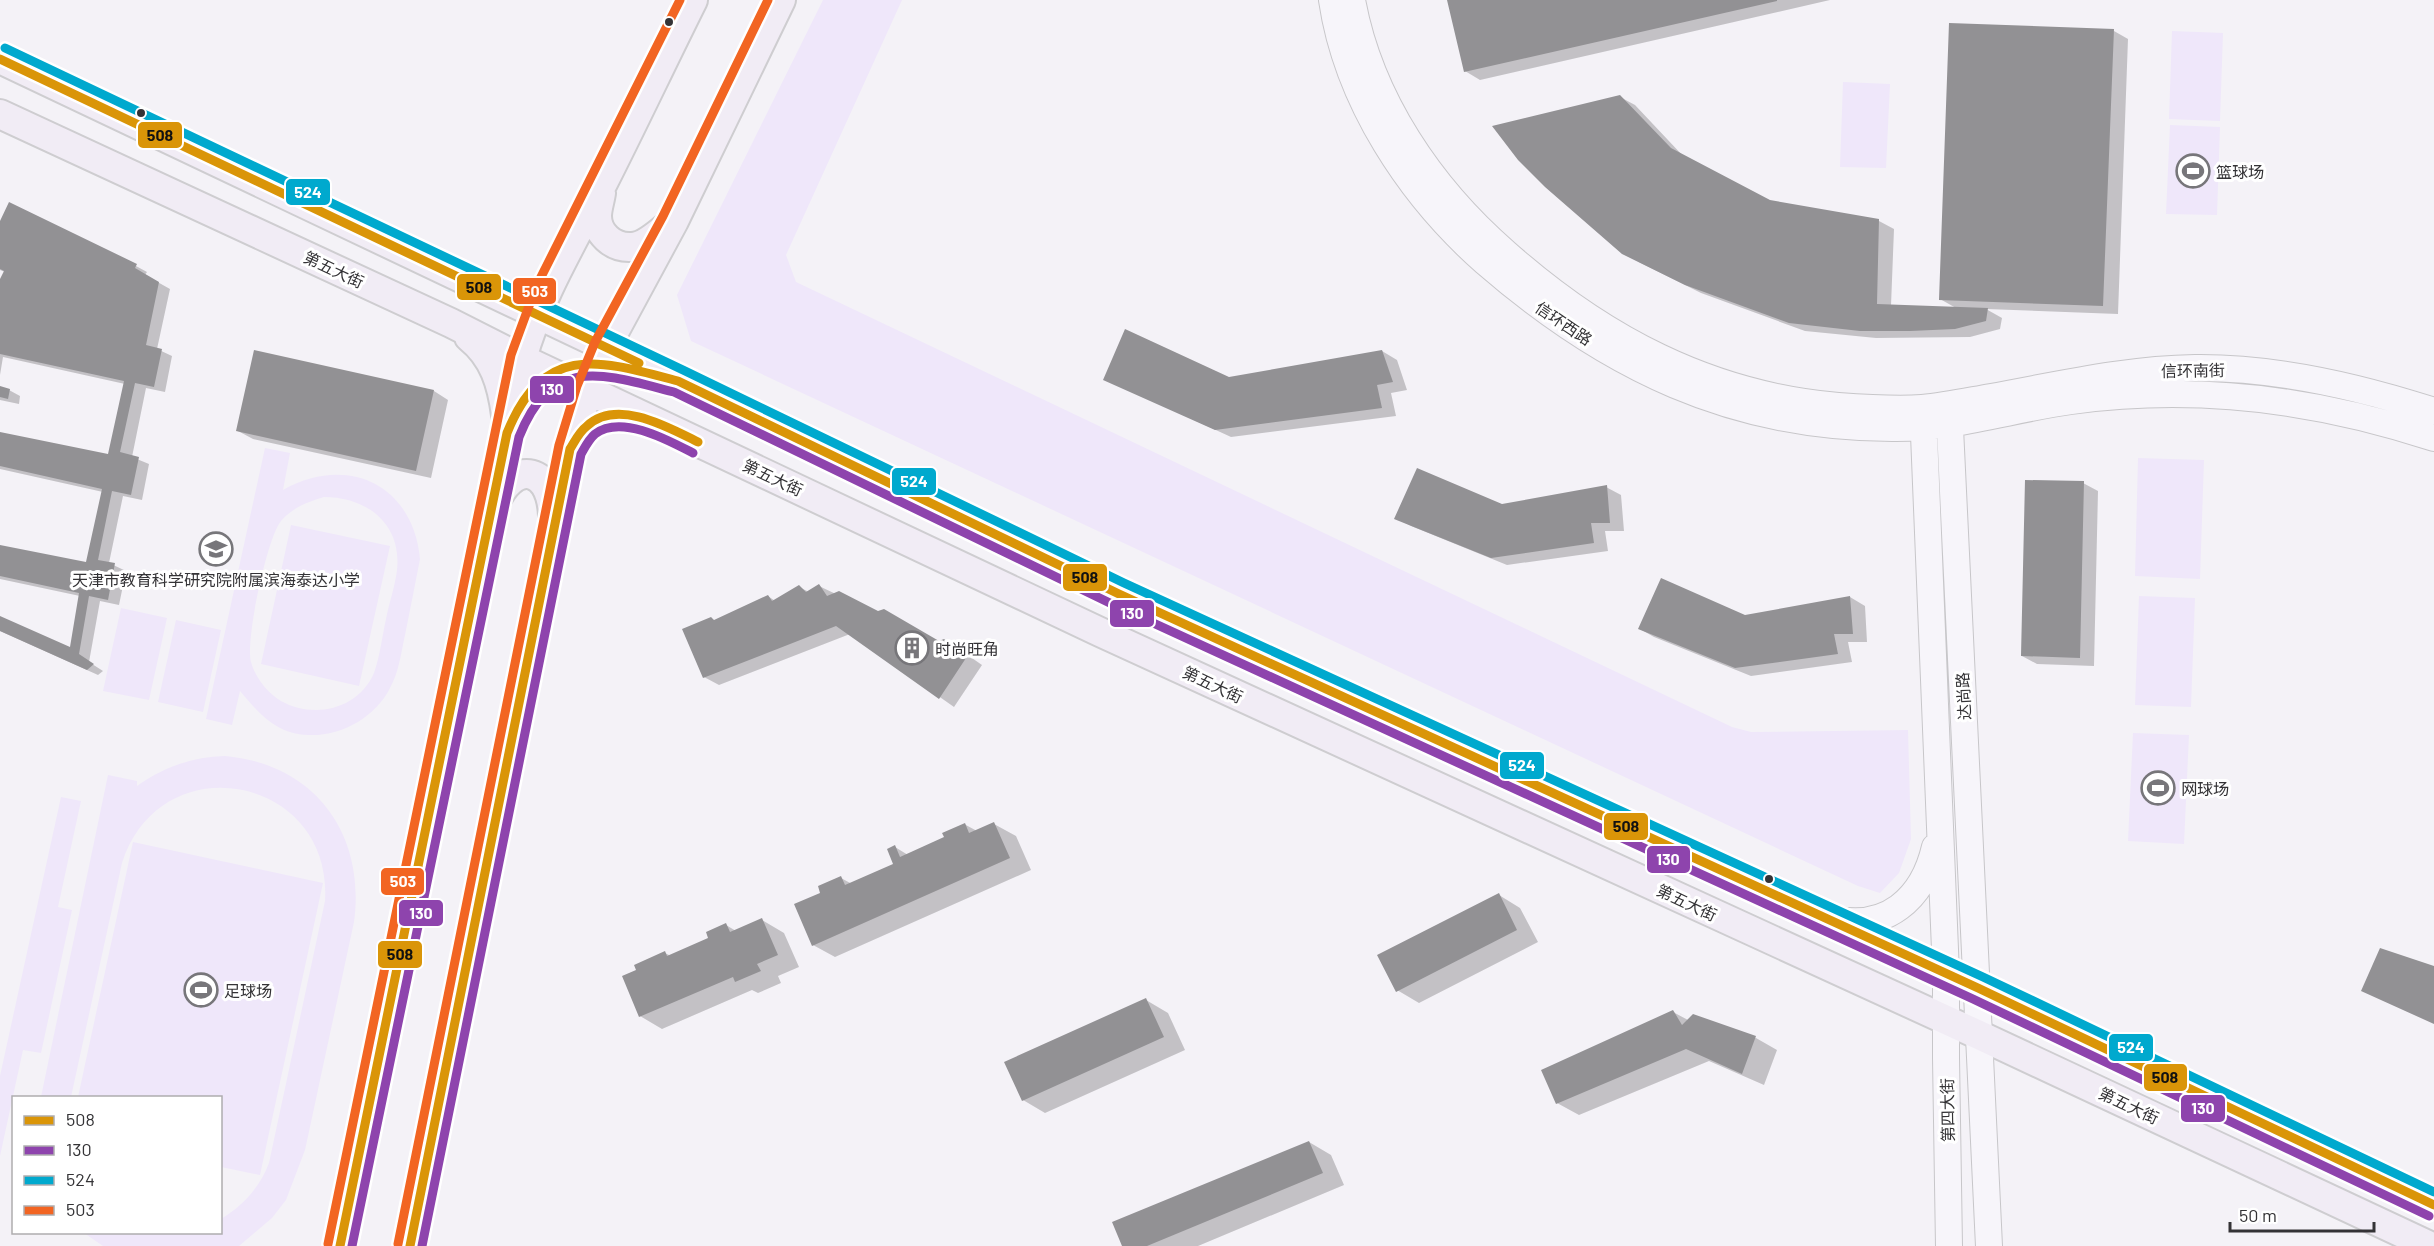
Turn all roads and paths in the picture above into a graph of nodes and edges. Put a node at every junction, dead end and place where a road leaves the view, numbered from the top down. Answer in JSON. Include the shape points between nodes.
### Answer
{"nodes":[{"id":1,"x":693,"y":0,"type":"edge"},
{"id":2,"x":781,"y":0,"type":"edge"},
{"id":3,"x":1332,"y":0,"type":"edge"},
{"id":4,"x":1352,"y":0,"type":"edge"},
{"id":5,"x":0,"y":59,"type":"edge"},
{"id":6,"x":0,"y":114,"type":"edge"},
{"id":7,"x":602,"y":185,"type":"junction"},
{"id":8,"x":674,"y":221,"type":"junction"},
{"id":9,"x":572,"y":243,"type":"junction"},
{"id":10,"x":644,"y":276,"type":"junction"},
{"id":11,"x":471,"y":283,"type":"junction"},
{"id":12,"x":451,"y":323,"type":"junction"},
{"id":13,"x":579,"y":334,"type":"junction"},
{"id":14,"x":532,"y":337,"type":"junction"},
{"id":15,"x":578,"y":370,"type":"junction"},
{"id":16,"x":2434,"y":411,"type":"edge"},
{"id":17,"x":1950,"y":414,"type":"junction"},
{"id":18,"x":1923,"y":417,"type":"junction"},
{"id":19,"x":660,"y":424,"type":"junction"},
{"id":20,"x":507,"y":433,"type":"junction"},
{"id":21,"x":2434,"y":438,"type":"edge"},
{"id":22,"x":570,"y":449,"type":"junction"},
{"id":23,"x":489,"y":519,"type":"junction"},
{"id":24,"x":553,"y":533,"type":"junction"},
{"id":25,"x":1939,"y":814,"type":"junction"},
{"id":26,"x":1818,"y":915,"type":"junction"},
{"id":27,"x":1946,"y":974,"type":"junction"},
{"id":28,"x":1978,"y":988,"type":"junction"},
{"id":29,"x":1946,"y":1021,"type":"junction"},
{"id":30,"x":1979,"y":1035,"type":"junction"},
{"id":31,"x":2434,"y":1205,"type":"edge"},
{"id":32,"x":340,"y":1246,"type":"edge"},
{"id":33,"x":410,"y":1246,"type":"edge"},
{"id":34,"x":1949,"y":1246,"type":"edge"},
{"id":35,"x":1989,"y":1246,"type":"edge"},
{"id":36,"x":2430,"y":1246,"type":"edge"}],
"edges":[{"from":1,"to":7,"type":"main road"},
{"from":2,"to":8,"type":"main road"},
{"from":3,"to":18,"type":"street","name":"信环西路","via":[[1355,82],[1401,166],[1450,230],[1549,315],[1638,369],[1760,414],[1827,426],[1899,428]]},
{"from":4,"to":18,"type":"street","name":"信环西路","via":[[1361,41],[1379,88],[1409,142],[1437,181],[1495,244],[1576,309],[1632,344],[1713,381],[1783,399],[1888,409]]},
{"from":5,"to":11,"type":"main road","name":"第五大街"},
{"from":6,"to":12,"type":"main road","name":"第五大街"},
{"from":7,"to":8,"type":"main road","via":[[597,217],[601,233],[612,242],[631,248],[652,239]]},
{"from":7,"to":9,"type":"main road"},
{"from":8,"to":10,"type":"main road"},
{"from":9,"to":11,"type":"main road","via":[[548,272],[526,286],[509,291]]},
{"from":9,"to":14,"type":"main road"},
{"from":10,"to":13,"type":"main road","via":[[618,307]]},
{"from":10,"to":15,"type":"main road"},
{"from":11,"to":14,"type":"main road","name":"第五大街"},
{"from":12,"to":14,"type":"main road","name":"第五大街"},
{"from":12,"to":20,"type":"main road","via":[[477,343],[491,361],[500,382]]},
{"from":13,"to":14,"type":"main road","name":"第五大街"},
{"from":13,"to":15,"type":"main road","name":"第五大街"},
{"from":14,"to":15,"type":"main road","name":"第五大街"},
{"from":14,"to":20,"type":"main road"},
{"from":15,"to":19,"type":"main road","name":"第五大街"},
{"from":15,"to":20,"type":"main road","via":[[527,393]]},
{"from":15,"to":22,"type":"main road"},
{"from":15,"to":26,"type":"main road","via":[[634,370],[678,381],[1119,594]]},
{"from":16,"to":17,"type":"street","name":"信环南街","via":[[2319,380],[2198,368],[2099,378]]},
{"from":17,"to":18,"type":"street","name":"信环西路"},
{"from":17,"to":21,"type":"street","name":"信环南街","via":[[2093,398],[2194,393],[2291,403]]},
{"from":17,"to":28,"type":"street","name":"达尚路"},
{"from":18,"to":25,"type":"street","name":"达尚路"},
{"from":19,"to":22,"type":"main road","via":[[631,417],[601,417],[585,427]]},
{"from":19,"to":29,"type":"main road","name":"第五大街","via":[[1111,637]]},
{"from":20,"to":23,"type":"main road"},
{"from":22,"to":24,"type":"main road"},
{"from":23,"to":24,"type":"main road","via":[[498,496],[515,477],[538,476],[550,493]]},
{"from":23,"to":32,"type":"main road"},
{"from":24,"to":33,"type":"main road"},
{"from":25,"to":26,"type":"street","via":[[1929,870],[1920,886],[1899,907],[1873,921]]},
{"from":25,"to":27,"type":"street","name":"达尚路"},
{"from":26,"to":27,"type":"main road"},
{"from":27,"to":28,"type":"main road"},
{"from":27,"to":29,"type":"street","name":"第四大街"},
{"from":28,"to":30,"type":"street"},
{"from":28,"to":31,"type":"main road"},
{"from":29,"to":30,"type":"main road","name":"第五大街"},
{"from":29,"to":34,"type":"street","name":"第四大街"},
{"from":30,"to":35,"type":"street"},
{"from":30,"to":36,"type":"main road","name":"第五大街"}]}
